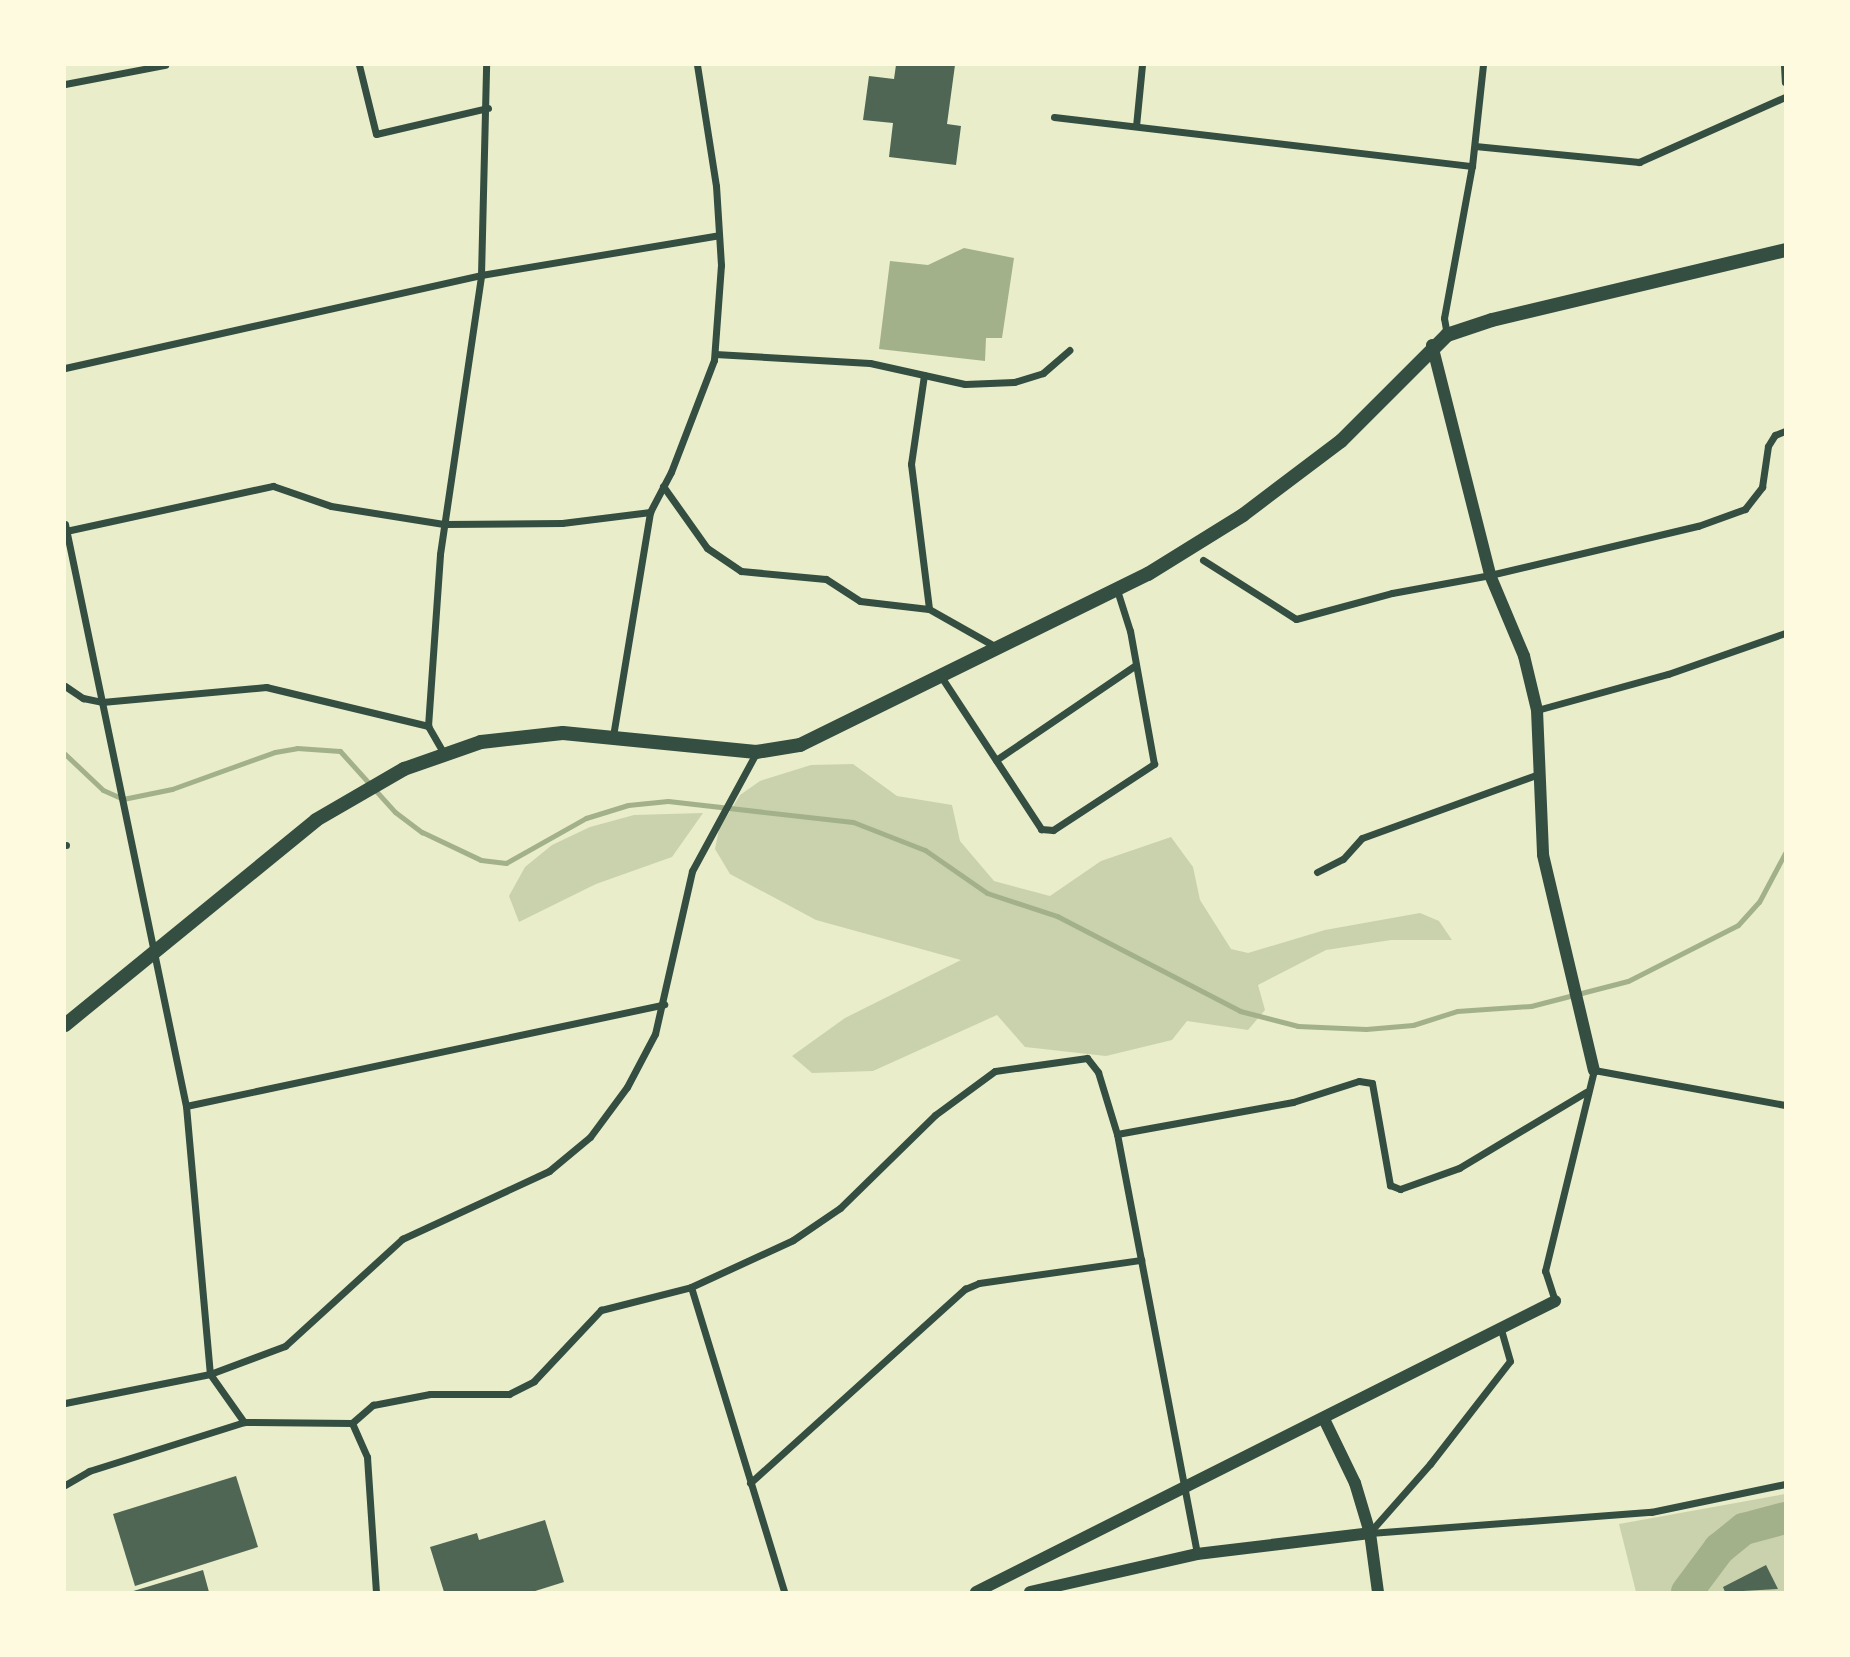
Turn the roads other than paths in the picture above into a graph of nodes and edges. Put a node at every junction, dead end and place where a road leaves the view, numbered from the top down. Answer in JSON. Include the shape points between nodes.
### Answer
{"nodes":[{"id":1,"x":165,"y":65,"type":"edge"},
{"id":2,"x":359,"y":65,"type":"edge"},
{"id":3,"x":486,"y":65,"type":"edge"},
{"id":4,"x":696,"y":65,"type":"edge"},
{"id":5,"x":1142,"y":65,"type":"edge"},
{"id":6,"x":1483,"y":65,"type":"edge"},
{"id":7,"x":1784,"y":65,"type":"edge"},
{"id":8,"x":1785,"y":82,"type":"edge"},
{"id":9,"x":65,"y":84,"type":"edge"},
{"id":10,"x":1785,"y":97,"type":"edge"},
{"id":11,"x":488,"y":108,"type":"junction"},
{"id":12,"x":1054,"y":117,"type":"dead end"},
{"id":13,"x":1136,"y":126,"type":"junction"},
{"id":14,"x":1475,"y":146,"type":"junction"},
{"id":15,"x":1472,"y":166,"type":"junction"},
{"id":16,"x":719,"y":235,"type":"junction"},
{"id":17,"x":1785,"y":250,"type":"edge"},
{"id":18,"x":481,"y":275,"type":"junction"},
{"id":19,"x":1447,"y":335,"type":"junction"},
{"id":20,"x":1432,"y":345,"type":"junction"},
{"id":21,"x":1069,"y":350,"type":"dead end"},
{"id":22,"x":715,"y":354,"type":"junction"},
{"id":23,"x":65,"y":368,"type":"edge"},
{"id":24,"x":924,"y":375,"type":"junction"},
{"id":25,"x":1785,"y":431,"type":"edge"},
{"id":26,"x":663,"y":486,"type":"junction"},
{"id":27,"x":650,"y":512,"type":"junction"},
{"id":28,"x":444,"y":524,"type":"junction"},
{"id":29,"x":66,"y":528,"type":"edge"},
{"id":30,"x":1203,"y":560,"type":"dead end"},
{"id":31,"x":1490,"y":575,"type":"junction"},
{"id":32,"x":1117,"y":590,"type":"junction"},
{"id":33,"x":929,"y":609,"type":"junction"},
{"id":34,"x":1785,"y":633,"type":"edge"},
{"id":35,"x":999,"y":649,"type":"junction"},
{"id":36,"x":1136,"y":664,"type":"junction"},
{"id":37,"x":942,"y":678,"type":"junction"},
{"id":38,"x":65,"y":686,"type":"edge"},
{"id":39,"x":102,"y":702,"type":"junction"},
{"id":40,"x":1537,"y":710,"type":"junction"},
{"id":41,"x":428,"y":726,"type":"junction"},
{"id":42,"x":613,"y":736,"type":"junction"},
{"id":43,"x":443,"y":752,"type":"junction"},
{"id":44,"x":756,"y":752,"type":"junction"},
{"id":45,"x":996,"y":760,"type":"junction"},
{"id":46,"x":1539,"y":774,"type":"junction"},
{"id":47,"x":1317,"y":872,"type":"dead end"},
{"id":48,"x":157,"y":950,"type":"junction"},
{"id":49,"x":664,"y":1004,"type":"junction"},
{"id":50,"x":65,"y":1025,"type":"edge"},
{"id":51,"x":1594,"y":1070,"type":"junction"},
{"id":52,"x":1587,"y":1092,"type":"junction"},
{"id":53,"x":1785,"y":1105,"type":"edge"},
{"id":54,"x":186,"y":1106,"type":"junction"},
{"id":55,"x":1117,"y":1134,"type":"junction"},
{"id":56,"x":1141,"y":1260,"type":"junction"},
{"id":57,"x":691,"y":1287,"type":"junction"},
{"id":58,"x":1555,"y":1301,"type":"joint"},
{"id":59,"x":1501,"y":1329,"type":"junction"},
{"id":60,"x":210,"y":1374,"type":"junction"},
{"id":61,"x":65,"y":1404,"type":"edge"},
{"id":62,"x":1324,"y":1419,"type":"junction"},
{"id":63,"x":244,"y":1422,"type":"junction"},
{"id":64,"x":352,"y":1423,"type":"junction"},
{"id":65,"x":750,"y":1483,"type":"junction"},
{"id":66,"x":1785,"y":1484,"type":"edge"},
{"id":67,"x":65,"y":1485,"type":"edge"},
{"id":68,"x":1185,"y":1490,"type":"junction"},
{"id":69,"x":1370,"y":1533,"type":"junction"},
{"id":70,"x":1197,"y":1553,"type":"junction"},
{"id":71,"x":376,"y":1592,"type":"edge"},
{"id":72,"x":784,"y":1592,"type":"edge"},
{"id":73,"x":976,"y":1592,"type":"edge"},
{"id":74,"x":1030,"y":1592,"type":"edge"},
{"id":75,"x":1378,"y":1592,"type":"edge"}],
"edges":[{"from":1,"to":9,"type":"street"},
{"from":2,"to":11,"type":"street","via":[[376,134]]},
{"from":3,"to":11,"type":"street"},
{"from":4,"to":16,"type":"street"},
{"from":5,"to":13,"type":"street"},
{"from":6,"to":14,"type":"street"},
{"from":7,"to":8,"type":"street"},
{"from":10,"to":14,"type":"street","via":[[1639,162]]},
{"from":11,"to":18,"type":"street"},
{"from":12,"to":13,"type":"street"},
{"from":13,"to":15,"type":"street"},
{"from":14,"to":15,"type":"street"},
{"from":15,"to":19,"type":"street","via":[[1444,318]]},
{"from":16,"to":18,"type":"street"},
{"from":16,"to":22,"type":"street"},
{"from":17,"to":19,"type":"main road"},
{"from":18,"to":23,"type":"street"},
{"from":18,"to":28,"type":"street"},
{"from":19,"to":20,"type":"main road"},
{"from":20,"to":31,"type":"street"},
{"from":20,"to":32,"type":"main road","via":[[1384,400],[1287,484]]},
{"from":21,"to":24,"type":"street","via":[[1043,373],[1014,382],[965,384]]},
{"from":22,"to":24,"type":"street","via":[[870,363]]},
{"from":22,"to":26,"type":"street"},
{"from":24,"to":33,"type":"street","via":[[911,464]]},
{"from":25,"to":31,"type":"street","via":[[1775,435],[1769,446],[1762,487],[1745,509],[1698,526]]},
{"from":26,"to":27,"type":"street"},
{"from":26,"to":33,"type":"street","via":[[707,548],[741,571],[826,579],[860,601]]},
{"from":27,"to":28,"type":"street","via":[[562,523]]},
{"from":27,"to":42,"type":"street"},
{"from":28,"to":29,"type":"street","via":[[331,506],[273,486]]},
{"from":28,"to":41,"type":"street"},
{"from":29,"to":39,"type":"street"},
{"from":30,"to":31,"type":"street","via":[[1296,619],[1392,593]]},
{"from":31,"to":40,"type":"street","via":[[1524,656]]},
{"from":32,"to":35,"type":"main road"},
{"from":32,"to":36,"type":"street"},
{"from":33,"to":35,"type":"street"},
{"from":34,"to":40,"type":"street","via":[[1668,674]]},
{"from":35,"to":37,"type":"main road"},
{"from":36,"to":45,"type":"street"},
{"from":36,"to":45,"type":"street","via":[[1154,764],[1053,830],[1041,829]]},
{"from":37,"to":44,"type":"main road","via":[[800,745]]},
{"from":37,"to":45,"type":"street"},
{"from":38,"to":39,"type":"street","via":[[83,698]]},
{"from":39,"to":41,"type":"street","via":[[266,687]]},
{"from":39,"to":48,"type":"street"},
{"from":40,"to":46,"type":"street"},
{"from":41,"to":43,"type":"street"},
{"from":42,"to":43,"type":"main road","via":[[525,736]]},
{"from":42,"to":44,"type":"main road"},
{"from":43,"to":48,"type":"main road","via":[[316,820]]},
{"from":44,"to":49,"type":"street","via":[[692,871]]},
{"from":46,"to":47,"type":"street","via":[[1362,838],[1343,859]]},
{"from":46,"to":51,"type":"street","via":[[1543,855]]},
{"from":48,"to":50,"type":"main road"},
{"from":48,"to":54,"type":"street"},
{"from":49,"to":54,"type":"street"},
{"from":49,"to":60,"type":"street","via":[[627,1087],[590,1136],[549,1171],[402,1239],[285,1346]]},
{"from":51,"to":52,"type":"street"},
{"from":51,"to":53,"type":"street"},
{"from":52,"to":55,"type":"street","via":[[1459,1168],[1400,1189],[1390,1185],[1371,1083],[1359,1081],[1293,1102]]},
{"from":52,"to":58,"type":"street","via":[[1578,1152],[1545,1271]]},
{"from":54,"to":60,"type":"street"},
{"from":55,"to":56,"type":"street"},
{"from":55,"to":57,"type":"street","via":[[1098,1072],[1087,1058],[995,1071],[935,1115],[840,1208],[793,1240]]},
{"from":56,"to":65,"type":"street","via":[[979,1283],[965,1289]]},
{"from":56,"to":68,"type":"street"},
{"from":57,"to":64,"type":"street","via":[[601,1310],[534,1381],[509,1394],[430,1394],[373,1405]]},
{"from":57,"to":65,"type":"street"},
{"from":58,"to":59,"type":"street"},
{"from":59,"to":62,"type":"street"},
{"from":59,"to":69,"type":"street","via":[[1510,1361]]},
{"from":60,"to":61,"type":"street"},
{"from":60,"to":63,"type":"street"},
{"from":62,"to":68,"type":"street"},
{"from":62,"to":69,"type":"street","via":[[1355,1482]]},
{"from":63,"to":64,"type":"street"},
{"from":63,"to":67,"type":"street","via":[[89,1471]]},
{"from":64,"to":71,"type":"street","via":[[367,1457]]},
{"from":65,"to":72,"type":"street"},
{"from":66,"to":69,"type":"street","via":[[1651,1513]]},
{"from":68,"to":70,"type":"street"},
{"from":68,"to":73,"type":"street"},
{"from":69,"to":70,"type":"street"},
{"from":69,"to":75,"type":"street"},
{"from":70,"to":74,"type":"street"}]}
